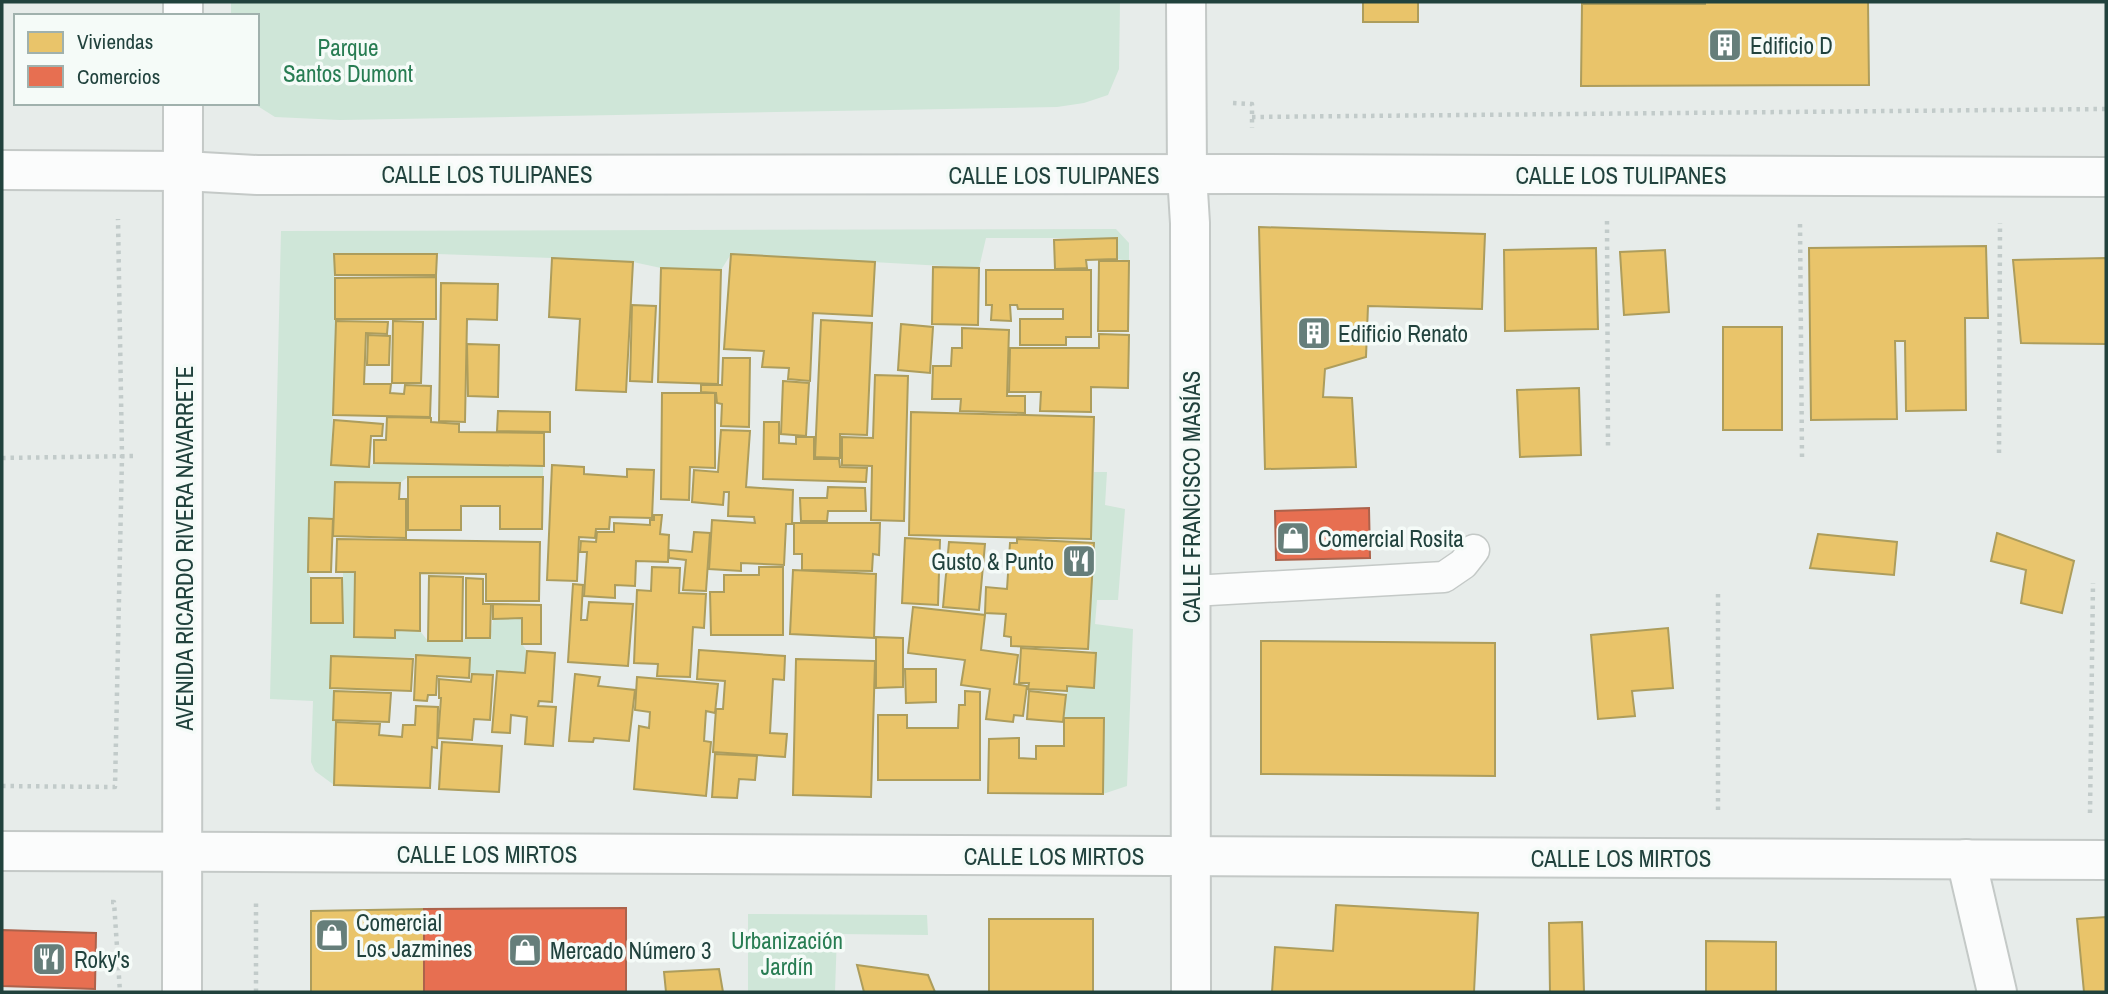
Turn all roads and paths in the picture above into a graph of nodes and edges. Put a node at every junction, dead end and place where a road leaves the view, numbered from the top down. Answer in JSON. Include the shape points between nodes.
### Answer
{"nodes":[{"id":1,"x":1186,"y":2,"type":"edge"},
{"id":2,"x":183,"y":105,"type":"edge"},
{"id":3,"x":2106,"y":109,"type":"edge"},
{"id":4,"x":1252,"y":117,"type":"dead end"},
{"id":5,"x":2,"y":170,"type":"edge"},
{"id":6,"x":184,"y":171,"type":"junction"},
{"id":7,"x":1187,"y":175,"type":"junction"},
{"id":8,"x":1607,"y":175,"type":"junction"},
{"id":9,"x":1800,"y":176,"type":"junction"},
{"id":10,"x":2000,"y":176,"type":"junction"},
{"id":11,"x":2106,"y":177,"type":"edge"},
{"id":12,"x":117,"y":218,"type":"dead end"},
{"id":13,"x":1608,"y":448,"type":"dead end"},
{"id":14,"x":1999,"y":453,"type":"dead end"},
{"id":15,"x":184,"y":455,"type":"junction"},
{"id":16,"x":122,"y":456,"type":"junction"},
{"id":17,"x":1802,"y":457,"type":"dead end"},
{"id":18,"x":2,"y":458,"type":"edge"},
{"id":19,"x":1474,"y":550,"type":"dead end"},
{"id":20,"x":2093,"y":583,"type":"dead end"},
{"id":21,"x":1192,"y":591,"type":"junction"},
{"id":22,"x":1718,"y":594,"type":"dead end"},
{"id":23,"x":2,"y":786,"type":"edge"},
{"id":24,"x":2,"y":851,"type":"edge"},
{"id":25,"x":184,"y":852,"type":"junction"},
{"id":26,"x":1192,"y":856,"type":"junction"},
{"id":27,"x":1717,"y":858,"type":"junction"},
{"id":28,"x":1966,"y":859,"type":"junction"},
{"id":29,"x":2098,"y":860,"type":"edge"},
{"id":30,"x":114,"y":902,"type":"dead end"},
{"id":31,"x":120,"y":992,"type":"edge"},
{"id":32,"x":183,"y":992,"type":"edge"},
{"id":33,"x":1191,"y":992,"type":"edge"},
{"id":34,"x":1997,"y":992,"type":"edge"}],
"edges":[{"from":1,"to":7,"type":"street","name":"CALLE FRANCISCO MASÍAS"},
{"from":2,"to":6,"type":"street","name":"AVENIDA RICARDO RIVERA NAVARRETE"},
{"from":3,"to":4,"type":"path"},
{"from":5,"to":6,"type":"street","name":"CALLE LOS TULIPANES"},
{"from":6,"to":7,"type":"street","name":"CALLE LOS TULIPANES"},
{"from":6,"to":15,"type":"street","name":"AVENIDA RICARDO RIVERA NAVARRETE"},
{"from":7,"to":8,"type":"street","name":"CALLE LOS TULIPANES"},
{"from":7,"to":21,"type":"street","name":"CALLE FRANCISCO MASÍAS"},
{"from":8,"to":9,"type":"street","name":"CALLE LOS TULIPANES"},
{"from":8,"to":13,"type":"path"},
{"from":9,"to":10,"type":"street","name":"CALLE LOS TULIPANES"},
{"from":9,"to":17,"type":"path"},
{"from":10,"to":11,"type":"street","name":"CALLE LOS TULIPANES"},
{"from":10,"to":14,"type":"path"},
{"from":12,"to":16,"type":"path"},
{"from":15,"to":16,"type":"path"},
{"from":15,"to":25,"type":"street","name":"AVENIDA RICARDO RIVERA NAVARRETE"},
{"from":16,"to":18,"type":"path"},
{"from":16,"to":23,"type":"path","via":[[115,787]]},
{"from":19,"to":21,"type":"lane","via":[[1444,577]]},
{"from":20,"to":29,"type":"path"},
{"from":21,"to":26,"type":"street","name":"CALLE FRANCISCO MASÍAS"},
{"from":22,"to":27,"type":"path"},
{"from":24,"to":25,"type":"street","name":"CALLE LOS MIRTOS"},
{"from":25,"to":26,"type":"street","name":"CALLE LOS MIRTOS"},
{"from":25,"to":32,"type":"street","name":"AVENIDA RICARDO RIVERA NAVARRETE"},
{"from":26,"to":27,"type":"street","name":"CALLE LOS MIRTOS"},
{"from":26,"to":33,"type":"street","name":"CALLE FRANCISCO MASÍAS"},
{"from":27,"to":28,"type":"street","name":"CALLE LOS MIRTOS"},
{"from":28,"to":29,"type":"street","name":"CALLE LOS MIRTOS"},
{"from":28,"to":34,"type":"street"},
{"from":30,"to":31,"type":"path"}]}
